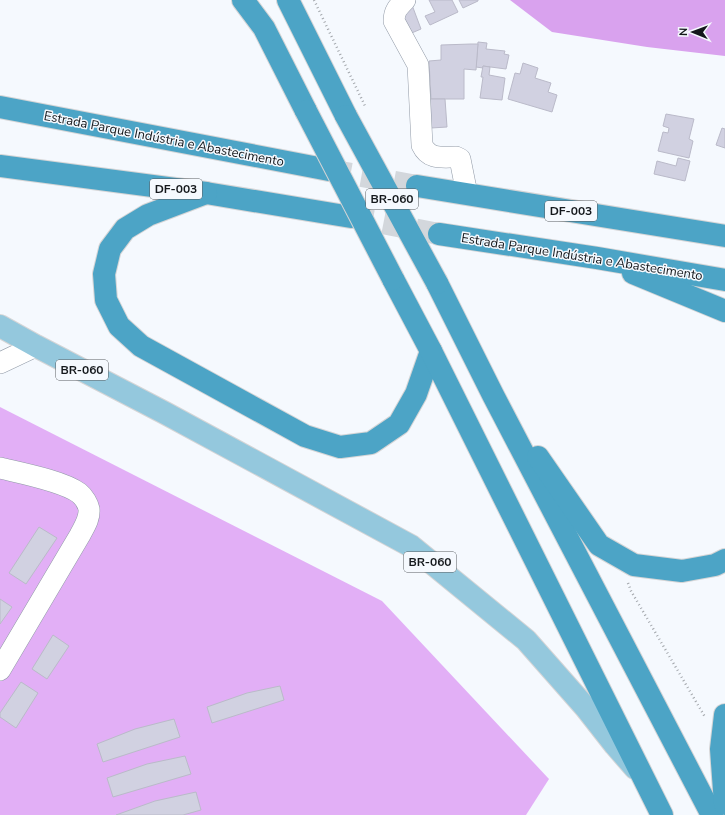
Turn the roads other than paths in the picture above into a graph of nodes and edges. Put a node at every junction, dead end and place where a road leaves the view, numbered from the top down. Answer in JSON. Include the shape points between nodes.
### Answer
{"nodes":[{"id":1,"x":243,"y":0,"type":"edge"},
{"id":2,"x":288,"y":0,"type":"edge"},
{"id":3,"x":405,"y":0,"type":"edge"},
{"id":4,"x":0,"y":94,"type":"edge"},
{"id":5,"x":0,"y":107,"type":"edge"},
{"id":6,"x":34,"y":114,"type":"junction"},
{"id":7,"x":0,"y":166,"type":"edge"},
{"id":8,"x":329,"y":170,"type":"tunnel mouth"},
{"id":9,"x":417,"y":186,"type":"tunnel mouth"},
{"id":10,"x":206,"y":193,"type":"junction"},
{"id":11,"x":467,"y":194,"type":"junction"},
{"id":12,"x":351,"y":217,"type":"tunnel mouth"},
{"id":13,"x":439,"y":234,"type":"tunnel mouth"},
{"id":14,"x":725,"y":236,"type":"edge"},
{"id":15,"x":597,"y":258,"type":"junction"},
{"id":16,"x":725,"y":280,"type":"edge"},
{"id":17,"x":725,"y":311,"type":"edge"},
{"id":18,"x":0,"y":326,"type":"edge"},
{"id":19,"x":36,"y":346,"type":"junction"},
{"id":20,"x":431,"y":351,"type":"junction"},
{"id":21,"x":0,"y":363,"type":"edge"},
{"id":22,"x":493,"y":395,"type":"junction"},
{"id":23,"x":0,"y":468,"type":"edge"},
{"id":24,"x":725,"y":560,"type":"edge"},
{"id":25,"x":0,"y":670,"type":"edge"},
{"id":26,"x":725,"y":715,"type":"edge"},
{"id":27,"x":643,"y":778,"type":"junction"},
{"id":28,"x":725,"y":804,"type":"edge"},
{"id":29,"x":662,"y":815,"type":"edge"},
{"id":30,"x":712,"y":815,"type":"edge"}],
"edges":[{"from":1,"to":20,"type":"highway","number":"BR-060","bridge":true,"via":[[264,28]]},
{"from":2,"to":22,"type":"highway","number":"BR-060","bridge":true},
{"from":3,"to":11,"type":"street","via":[[397,7],[394,21],[418,65],[422,145],[425,152],[431,156],[460,159]]},
{"from":4,"to":6,"type":"highway"},
{"from":5,"to":6,"type":"highway","name":"Estrada Parque Indústria e Abastecimento"},
{"from":6,"to":8,"type":"highway","name":"Estrada Parque Indústria e Abastecimento"},
{"from":7,"to":10,"type":"highway","number":"DF-003"},
{"from":9,"to":11,"type":"highway","number":"DF-003"},
{"from":10,"to":12,"type":"highway","number":"DF-003"},
{"from":10,"to":20,"type":"highway","via":[[148,215],[125,229],[110,249],[104,274],[106,300],[119,326],[141,346],[305,436],[340,447],[371,443],[399,424],[416,394]]},
{"from":11,"to":14,"type":"highway","number":"DF-003"},
{"from":13,"to":15,"type":"highway","name":"Estrada Parque Indústria e Abastecimento"},
{"from":15,"to":16,"type":"highway","name":"Estrada Parque Indústria e Abastecimento"},
{"from":15,"to":17,"type":"highway"},
{"from":18,"to":19,"type":"main road","number":"BR-060"},
{"from":19,"to":21,"type":"street"},
{"from":19,"to":27,"type":"main road","number":"BR-060","via":[[411,546],[526,640]]},
{"from":20,"to":27,"type":"highway","number":"BR-060"},
{"from":22,"to":24,"type":"highway","via":[[599,545],[634,565],[682,571],[715,565]]},
{"from":22,"to":30,"type":"highway","number":"BR-060"},
{"from":23,"to":25,"type":"street","via":[[63,485],[80,494],[89,510],[88,520],[80,535]]},
{"from":26,"to":28,"type":"highway","via":[[722,737]]},
{"from":27,"to":29,"type":"highway","number":"BR-060"}]}
